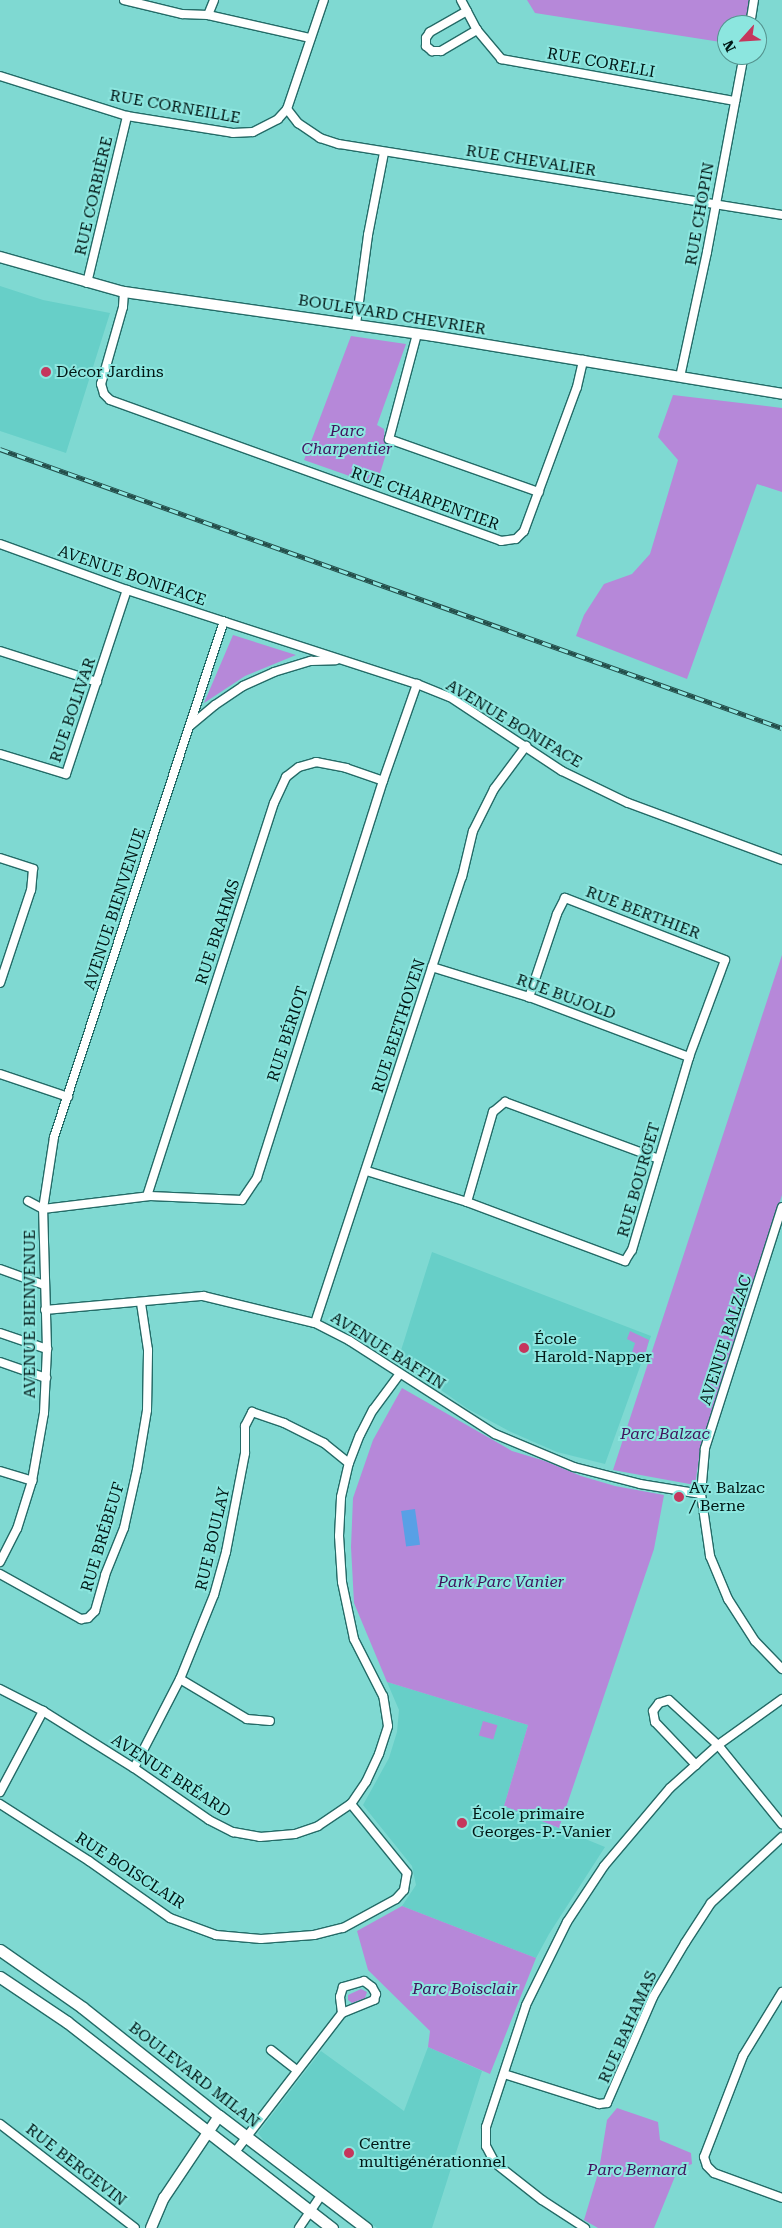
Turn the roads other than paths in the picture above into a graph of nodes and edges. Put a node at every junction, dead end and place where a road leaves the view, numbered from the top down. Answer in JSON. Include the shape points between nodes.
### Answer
{"nodes":[{"id":1,"x":124,"y":0,"type":"edge"},
{"id":2,"x":214,"y":0,"type":"edge"},
{"id":3,"x":324,"y":0,"type":"edge"},
{"id":4,"x":461,"y":0,"type":"edge"},
{"id":5,"x":754,"y":0,"type":"edge"},
{"id":6,"x":467,"y":11,"type":"junction"},
{"id":7,"x":208,"y":15,"type":"junction"},
{"id":8,"x":752,"y":15,"type":"edge"},
{"id":9,"x":477,"y":30,"type":"junction"},
{"id":10,"x":310,"y":38,"type":"junction"},
{"id":11,"x":742,"y":65,"type":"edge"},
{"id":12,"x":0,"y":76,"type":"edge"},
{"id":13,"x":735,"y":100,"type":"junction"},
{"id":14,"x":287,"y":109,"type":"junction"},
{"id":15,"x":127,"y":116,"type":"junction"},
{"id":16,"x":384,"y":153,"type":"junction"},
{"id":17,"x":715,"y":205,"type":"junction"},
{"id":18,"x":782,"y":215,"type":"edge"},
{"id":19,"x":0,"y":257,"type":"edge"},
{"id":20,"x":88,"y":283,"type":"junction"},
{"id":21,"x":124,"y":292,"type":"junction"},
{"id":22,"x":356,"y":324,"type":"junction"},
{"id":23,"x":417,"y":334,"type":"junction"},
{"id":24,"x":583,"y":360,"type":"junction"},
{"id":25,"x":680,"y":377,"type":"junction"},
{"id":26,"x":782,"y":394,"type":"edge"},
{"id":27,"x":539,"y":492,"type":"junction"},
{"id":28,"x":0,"y":544,"type":"edge"},
{"id":29,"x":127,"y":590,"type":"junction"},
{"id":30,"x":224,"y":621,"type":"junction"},
{"id":31,"x":0,"y":651,"type":"edge"},
{"id":32,"x":342,"y":660,"type":"junction"},
{"id":33,"x":97,"y":682,"type":"junction"},
{"id":34,"x":417,"y":684,"type":"junction"},
{"id":35,"x":191,"y":725,"type":"junction"},
{"id":36,"x":526,"y":746,"type":"junction"},
{"id":37,"x":0,"y":754,"type":"edge"},
{"id":38,"x":383,"y":781,"type":"junction"},
{"id":39,"x":0,"y":858,"type":"edge"},
{"id":40,"x":782,"y":860,"type":"edge"},
{"id":41,"x":726,"y":960,"type":"joint"},
{"id":42,"x":3,"y":964,"type":"edge"},
{"id":43,"x":432,"y":967,"type":"junction"},
{"id":44,"x":0,"y":982,"type":"edge"},
{"id":45,"x":528,"y":997,"type":"junction"},
{"id":46,"x":689,"y":1057,"type":"junction"},
{"id":47,"x":0,"y":1074,"type":"edge"},
{"id":48,"x":68,"y":1097,"type":"junction"},
{"id":49,"x":659,"y":1160,"type":"junction"},
{"id":50,"x":367,"y":1171,"type":"junction"},
{"id":51,"x":147,"y":1196,"type":"junction"},
{"id":52,"x":28,"y":1201,"type":"dead end"},
{"id":53,"x":467,"y":1202,"type":"junction"},
{"id":54,"x":782,"y":1207,"type":"edge"},
{"id":55,"x":43,"y":1209,"type":"junction"},
{"id":56,"x":0,"y":1269,"type":"edge"},
{"id":57,"x":44,"y":1285,"type":"junction"},
{"id":58,"x":141,"y":1303,"type":"junction"},
{"id":59,"x":45,"y":1310,"type":"junction"},
{"id":60,"x":315,"y":1323,"type":"junction"},
{"id":61,"x":0,"y":1333,"type":"edge"},
{"id":62,"x":47,"y":1349,"type":"junction"},
{"id":63,"x":0,"y":1362,"type":"edge"},
{"id":64,"x":399,"y":1375,"type":"junction"},
{"id":65,"x":46,"y":1378,"type":"junction"},
{"id":66,"x":349,"y":1463,"type":"junction"},
{"id":67,"x":0,"y":1471,"type":"edge"},
{"id":68,"x":32,"y":1481,"type":"junction"},
{"id":69,"x":701,"y":1494,"type":"junction"},
{"id":70,"x":0,"y":1562,"type":"edge"},
{"id":71,"x":0,"y":1574,"type":"edge"},
{"id":72,"x":782,"y":1669,"type":"edge"},
{"id":73,"x":180,"y":1679,"type":"junction"},
{"id":74,"x":0,"y":1689,"type":"edge"},
{"id":75,"x":782,"y":1700,"type":"edge"},
{"id":76,"x":43,"y":1711,"type":"junction"},
{"id":77,"x":270,"y":1721,"type":"dead end"},
{"id":78,"x":718,"y":1746,"type":"junction"},
{"id":79,"x":696,"y":1765,"type":"junction"},
{"id":80,"x":134,"y":1768,"type":"junction"},
{"id":81,"x":0,"y":1792,"type":"edge"},
{"id":82,"x":0,"y":1804,"type":"edge"},
{"id":83,"x":351,"y":1804,"type":"junction"},
{"id":84,"x":782,"y":1824,"type":"edge"},
{"id":85,"x":782,"y":1837,"type":"edge"},
{"id":86,"x":0,"y":1950,"type":"edge"},
{"id":87,"x":0,"y":1977,"type":"edge"},
{"id":88,"x":782,"y":1992,"type":"edge"},
{"id":89,"x":342,"y":2013,"type":"junction"},
{"id":90,"x":271,"y":2050,"type":"dead end"},
{"id":91,"x":297,"y":2070,"type":"junction"},
{"id":92,"x":504,"y":2074,"type":"junction"},
{"id":93,"x":219,"y":2116,"type":"junction"},
{"id":94,"x":0,"y":2124,"type":"edge"},
{"id":95,"x":207,"y":2131,"type":"junction"},
{"id":96,"x":246,"y":2136,"type":"junction"},
{"id":97,"x":235,"y":2152,"type":"junction"},
{"id":98,"x":322,"y":2194,"type":"junction"},
{"id":99,"x":782,"y":2198,"type":"edge"},
{"id":100,"x":311,"y":2212,"type":"junction"},
{"id":101,"x":135,"y":2228,"type":"edge"},
{"id":102,"x":151,"y":2228,"type":"edge"},
{"id":103,"x":299,"y":2228,"type":"edge"},
{"id":104,"x":332,"y":2228,"type":"edge"},
{"id":105,"x":366,"y":2228,"type":"edge"},
{"id":106,"x":585,"y":2228,"type":"edge"}],
"edges":[{"from":1,"to":7,"type":"street","via":[[182,14]]},
{"from":2,"to":7,"type":"street"},
{"from":3,"to":10,"type":"street"},
{"from":4,"to":6,"type":"street","name":"RUE CORELLI"},
{"from":5,"to":8,"type":"street"},
{"from":6,"to":9,"type":"street","name":"RUE CORELLI"},
{"from":6,"to":9,"type":"street","via":[[430,32],[426,46],[432,51],[441,51]]},
{"from":7,"to":10,"type":"street"},
{"from":9,"to":13,"type":"street","name":"RUE CORELLI","via":[[500,60]]},
{"from":10,"to":14,"type":"street"},
{"from":11,"to":13,"type":"street","name":"RUE CHOPIN"},
{"from":12,"to":15,"type":"street","name":"RUE CORNEILLE"},
{"from":13,"to":17,"type":"street","name":"RUE CHOPIN"},
{"from":14,"to":15,"type":"street","name":"RUE CORNEILLE","via":[[282,117],[267,126],[243,133]]},
{"from":14,"to":16,"type":"street","name":"RUE CHEVALIER","via":[[298,123],[320,138]]},
{"from":15,"to":20,"type":"street","name":"RUE CORBIÈRE"},
{"from":16,"to":17,"type":"street","name":"RUE CHEVALIER"},
{"from":16,"to":22,"type":"street","via":[[368,235]]},
{"from":17,"to":18,"type":"street","name":"RUE CHEVALIER"},
{"from":17,"to":25,"type":"street","name":"RUE CHOPIN"},
{"from":19,"to":20,"type":"street","name":"BOULEVARD CHEVRIER"},
{"from":20,"to":21,"type":"street","name":"BOULEVARD CHEVRIER"},
{"from":21,"to":22,"type":"street","name":"BOULEVARD CHEVRIER"},
{"from":21,"to":27,"type":"street","name":"RUE CHARPENTIER","via":[[123,307],[101,384],[110,400],[501,541],[516,540],[524,532]]},
{"from":22,"to":23,"type":"street","name":"BOULEVARD CHEVRIER"},
{"from":23,"to":24,"type":"street","name":"BOULEVARD CHEVRIER"},
{"from":23,"to":27,"type":"street","via":[[389,439]]},
{"from":24,"to":25,"type":"street","name":"BOULEVARD CHEVRIER"},
{"from":24,"to":27,"type":"street","name":"RUE CHARPENTIER","via":[[577,387]]},
{"from":25,"to":26,"type":"street","name":"BOULEVARD CHEVRIER"},
{"from":28,"to":29,"type":"street","name":"AVENUE BONIFACE"},
{"from":29,"to":30,"type":"street","name":"AVENUE BONIFACE"},
{"from":29,"to":33,"type":"street","name":"RUE BOLIVAR"},
{"from":30,"to":32,"type":"street","name":"AVENUE BONIFACE"},
{"from":30,"to":35,"type":"street","name":"AVENUE BIENVENUE"},
{"from":31,"to":33,"type":"street"},
{"from":32,"to":34,"type":"street","name":"AVENUE BONIFACE"},
{"from":32,"to":35,"type":"street","name":"AVENUE BONIFACE","via":[[311,661],[274,672],[243,686]]},
{"from":33,"to":37,"type":"street","name":"RUE BOLIVAR","via":[[66,774]]},
{"from":34,"to":36,"type":"street","name":"AVENUE BONIFACE","via":[[450,697]]},
{"from":34,"to":38,"type":"street","name":"RUE BÉRIOT"},
{"from":35,"to":48,"type":"street","name":"AVENUE BIENVENUE"},
{"from":36,"to":40,"type":"street","name":"AVENUE BONIFACE","via":[[562,771],[628,803]]},
{"from":36,"to":43,"type":"street","name":"RUE BEETHOVEN","via":[[494,788],[473,831]]},
{"from":38,"to":51,"type":"street","name":"RUE BÉRIOT","via":[[257,1178],[242,1200]]},
{"from":38,"to":51,"type":"street","name":"RUE BRAHMS","via":[[316,762],[299,767],[286,777],[274,803]]},
{"from":39,"to":42,"type":"street","via":[[33,870],[31,890]]},
{"from":41,"to":45,"type":"street","name":"RUE BERTHIER","via":[[565,898]]},
{"from":41,"to":46,"type":"street","name":"RUE BOURGET"},
{"from":42,"to":44,"type":"street"},
{"from":43,"to":45,"type":"street","name":"RUE BUJOLD"},
{"from":43,"to":50,"type":"street","name":"RUE BEETHOVEN"},
{"from":45,"to":46,"type":"street","name":"RUE BUJOLD"},
{"from":46,"to":49,"type":"street","name":"RUE BOURGET"},
{"from":47,"to":48,"type":"street"},
{"from":48,"to":55,"type":"street","name":"AVENUE BIENVENUE","via":[[54,1137]]},
{"from":49,"to":53,"type":"street","via":[[505,1102],[493,1112]]},
{"from":49,"to":53,"type":"street","name":"RUE BOURGET","via":[[632,1250],[625,1260]]},
{"from":50,"to":53,"type":"street","name":"RUE BOURGET"},
{"from":50,"to":60,"type":"street","name":"RUE BEETHOVEN"},
{"from":51,"to":55,"type":"street","name":"RUE BÉRIOT"},
{"from":52,"to":55,"type":"street","name":"AVENUE BIENVENUE"},
{"from":54,"to":69,"type":"street","name":"AVENUE BALZAC","via":[[706,1449]]},
{"from":55,"to":57,"type":"street","name":"AVENUE BIENVENUE"},
{"from":56,"to":57,"type":"street"},
{"from":57,"to":59,"type":"street","name":"AVENUE BIENVENUE"},
{"from":58,"to":59,"type":"street","name":"AVENUE BAFFIN"},
{"from":58,"to":60,"type":"street","name":"AVENUE BAFFIN","via":[[203,1296]]},
{"from":58,"to":71,"type":"street","name":"RUE BRÉBEUF","via":[[148,1350],[145,1418],[124,1528],[95,1611],[88,1618],[81,1619]]},
{"from":59,"to":62,"type":"street","name":"AVENUE BIENVENUE"},
{"from":60,"to":64,"type":"street","name":"AVENUE BAFFIN","via":[[350,1341]]},
{"from":61,"to":62,"type":"street"},
{"from":62,"to":65,"type":"street","name":"AVENUE BIENVENUE"},
{"from":63,"to":65,"type":"street"},
{"from":64,"to":66,"type":"street","name":"AVENUE BRÉARD","via":[[373,1410]]},
{"from":64,"to":69,"type":"street","name":"AVENUE BAFFIN","via":[[495,1434],[574,1467],[640,1484]]},
{"from":65,"to":68,"type":"street","name":"AVENUE BIENVENUE","via":[[44,1413]]},
{"from":66,"to":73,"type":"street","name":"RUE BOULAY","via":[[324,1443],[284,1423],[252,1412],[245,1426],[245,1453],[226,1552],[214,1595]]},
{"from":66,"to":83,"type":"street","name":"AVENUE BRÉARD","via":[[341,1497],[342,1582],[354,1639],[383,1696],[388,1726],[370,1775]]},
{"from":67,"to":68,"type":"street"},
{"from":68,"to":70,"type":"street","name":"AVENUE BIENVENUE","via":[[16,1529]]},
{"from":69,"to":72,"type":"street","name":"AVENUE BALZAC","via":[[710,1556],[728,1598],[755,1641]]},
{"from":73,"to":77,"type":"street","via":[[248,1719]]},
{"from":73,"to":80,"type":"street","name":"RUE BOULAY"},
{"from":74,"to":76,"type":"street","name":"AVENUE BRÉARD"},
{"from":75,"to":78,"type":"street"},
{"from":76,"to":80,"type":"street","name":"AVENUE BRÉARD"},
{"from":76,"to":81,"type":"street"},
{"from":78,"to":79,"type":"street"},
{"from":78,"to":79,"type":"street","via":[[669,1700],[659,1703],[652,1711],[655,1722]]},
{"from":78,"to":84,"type":"street"},
{"from":79,"to":92,"type":"street","via":[[670,1788],[604,1866],[568,1922],[526,2005]]},
{"from":80,"to":83,"type":"street","name":"AVENUE BRÉARD","via":[[209,1820],[227,1830],[246,1835],[274,1837],[303,1832]]},
{"from":82,"to":83,"type":"street","name":"RUE BOISCLAIR","via":[[90,1861],[170,1918],[216,1935],[261,1939],[314,1935],[343,1928],[396,1899],[404,1890],[407,1873]]},
{"from":85,"to":92,"type":"street","name":"RUE BAHAMAS","via":[[712,1903],[685,1943],[653,1997],[608,2103],[599,2104]]},
{"from":86,"to":93,"type":"main road","name":"BOULEVARD MILAN","via":[[83,2008]]},
{"from":87,"to":95,"type":"main road","via":[[67,2022]]},
{"from":88,"to":99,"type":"street","via":[[743,2056],[704,2158],[714,2173]]},
{"from":89,"to":89,"type":"street","via":[[340,1997],[343,1987],[364,1981],[372,1987],[376,1994],[374,2000]]},
{"from":89,"to":91,"type":"street"},
{"from":90,"to":91,"type":"street"},
{"from":91,"to":96,"type":"street"},
{"from":92,"to":106,"type":"street","via":[[486,2127],[486,2146],[495,2163]]},
{"from":93,"to":95,"type":"street"},
{"from":93,"to":96,"type":"main road","name":"BOULEVARD MILAN"},
{"from":94,"to":101,"type":"street","name":"RUE BERGEVIN"},
{"from":95,"to":97,"type":"main road"},
{"from":95,"to":102,"type":"street","via":[[164,2198]]},
{"from":96,"to":97,"type":"street"},
{"from":96,"to":98,"type":"main road","name":"BOULEVARD MILAN"},
{"from":97,"to":100,"type":"main road"},
{"from":98,"to":100,"type":"street"},
{"from":98,"to":105,"type":"main road","name":"BOULEVARD MILAN"},
{"from":100,"to":103,"type":"street"},
{"from":100,"to":104,"type":"main road"}]}
